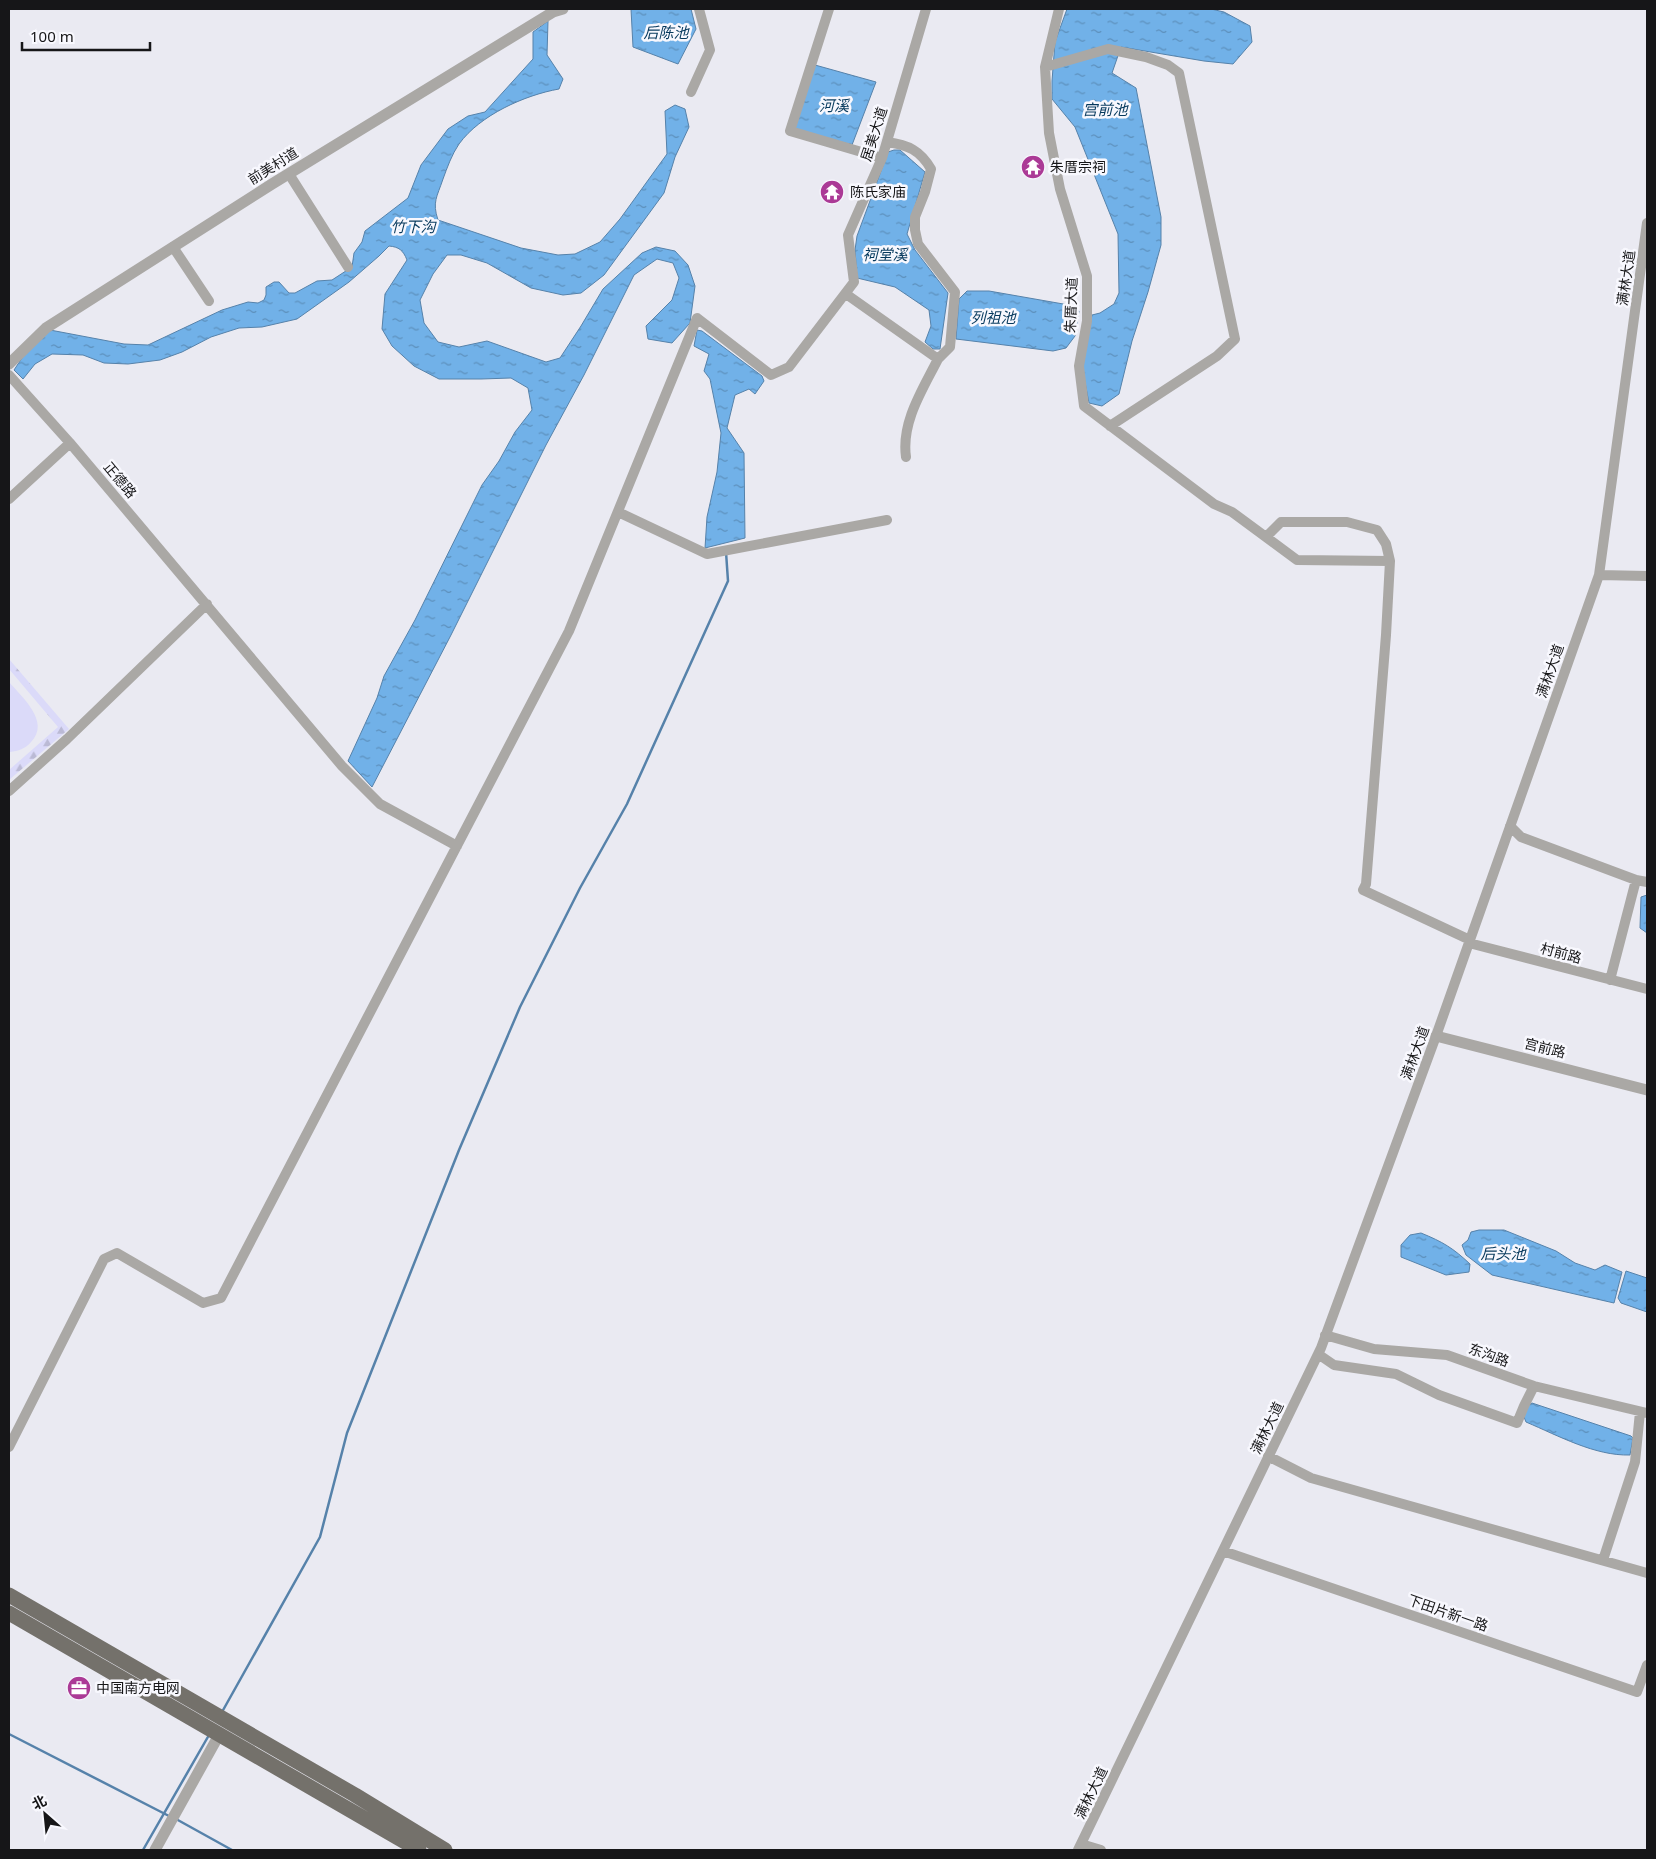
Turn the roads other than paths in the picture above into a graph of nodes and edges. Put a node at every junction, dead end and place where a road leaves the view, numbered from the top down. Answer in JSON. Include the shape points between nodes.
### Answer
{"nodes":[{"id":1,"x":563,"y":9,"type":"edge"},
{"id":2,"x":698,"y":9,"type":"edge"},
{"id":3,"x":829,"y":9,"type":"edge"},
{"id":4,"x":926,"y":9,"type":"edge"},
{"id":5,"x":1059,"y":9,"type":"edge"},
{"id":6,"x":1046,"y":67,"type":"junction"},
{"id":7,"x":691,"y":92,"type":"dead end"},
{"id":8,"x":887,"y":142,"type":"junction"},
{"id":9,"x":882,"y":158,"type":"junction"},
{"id":10,"x":289,"y":174,"type":"junction"},
{"id":11,"x":1647,"y":223,"type":"edge"},
{"id":12,"x":173,"y":247,"type":"junction"},
{"id":13,"x":348,"y":267,"type":"dead end"},
{"id":14,"x":846,"y":294,"type":"junction"},
{"id":15,"x":209,"y":301,"type":"dead end"},
{"id":16,"x":938,"y":359,"type":"junction"},
{"id":17,"x":9,"y":364,"type":"edge"},
{"id":18,"x":9,"y":375,"type":"edge"},
{"id":19,"x":1110,"y":426,"type":"junction"},
{"id":20,"x":70,"y":443,"type":"junction"},
{"id":21,"x":906,"y":457,"type":"dead end"},
{"id":22,"x":9,"y":500,"type":"edge"},
{"id":23,"x":618,"y":512,"type":"junction"},
{"id":24,"x":887,"y":520,"type":"dead end"},
{"id":25,"x":1268,"y":539,"type":"junction"},
{"id":26,"x":1390,"y":561,"type":"junction"},
{"id":27,"x":1599,"y":575,"type":"junction"},
{"id":28,"x":1647,"y":576,"type":"edge"},
{"id":29,"x":207,"y":604,"type":"junction"},
{"id":30,"x":9,"y":791,"type":"edge"},
{"id":31,"x":1510,"y":826,"type":"junction"},
{"id":32,"x":457,"y":846,"type":"junction"},
{"id":33,"x":1636,"y":880,"type":"junction"},
{"id":34,"x":1647,"y":882,"type":"edge"},
{"id":35,"x":1470,"y":942,"type":"junction"},
{"id":36,"x":1610,"y":980,"type":"junction"},
{"id":37,"x":1647,"y":989,"type":"edge"},
{"id":38,"x":1436,"y":1036,"type":"junction"},
{"id":39,"x":1647,"y":1090,"type":"edge"},
{"id":40,"x":1326,"y":1335,"type":"junction"},
{"id":41,"x":1318,"y":1354,"type":"junction"},
{"id":42,"x":1534,"y":1386,"type":"junction"},
{"id":43,"x":1644,"y":1413,"type":"edge"},
{"id":44,"x":9,"y":1447,"type":"edge"},
{"id":45,"x":1268,"y":1456,"type":"junction"},
{"id":46,"x":1223,"y":1551,"type":"junction"},
{"id":47,"x":1603,"y":1560,"type":"junction"},
{"id":48,"x":1647,"y":1573,"type":"edge"},
{"id":49,"x":9,"y":1595,"type":"edge"},
{"id":50,"x":9,"y":1613,"type":"edge"},
{"id":51,"x":1647,"y":1664,"type":"edge"},
{"id":52,"x":220,"y":1735,"type":"junction"},
{"id":53,"x":1080,"y":1847,"type":"edge"},
{"id":54,"x":155,"y":1850,"type":"edge"},
{"id":55,"x":419,"y":1850,"type":"edge"},
{"id":56,"x":445,"y":1850,"type":"edge"},
{"id":57,"x":1100,"y":1850,"type":"edge"}],
"edges":[{"from":1,"to":10,"type":"street","name":"前美村道"},
{"from":2,"to":7,"type":"street","via":[[710,50]]},
{"from":3,"to":9,"type":"street","via":[[790,131]]},
{"from":4,"to":8,"type":"street","name":"居美大道"},
{"from":5,"to":6,"type":"street","name":"朱厝大道"},
{"from":6,"to":19,"type":"street","name":"朱厝大道","via":[[1050,133],[1058,180],[1087,276],[1087,321],[1079,366],[1084,406]]},
{"from":6,"to":19,"type":"street","via":[[1108,49],[1146,57],[1179,73],[1235,340],[1218,356]]},
{"from":8,"to":9,"type":"street","name":"居美大道"},
{"from":8,"to":16,"type":"street","via":[[912,149],[924,158],[931,169],[915,217],[914,230],[918,244],[955,292],[950,347]]},
{"from":9,"to":14,"type":"street","name":"居美大道","via":[[848,235],[854,282]]},
{"from":10,"to":12,"type":"street","name":"前美村道"},
{"from":10,"to":13,"type":"street"},
{"from":11,"to":27,"type":"street","name":"满林大道"},
{"from":12,"to":15,"type":"street"},
{"from":12,"to":17,"type":"street","name":"前美村道","via":[[46,328]]},
{"from":14,"to":16,"type":"street"},
{"from":14,"to":23,"type":"street","via":[[789,367],[770,375],[696,318]]},
{"from":16,"to":21,"type":"street","via":[[906,430]]},
{"from":18,"to":20,"type":"street","name":"正德路"},
{"from":19,"to":25,"type":"street","name":"朱厝大道","via":[[1214,504],[1232,512]]},
{"from":20,"to":22,"type":"street"},
{"from":20,"to":29,"type":"street","name":"正德路"},
{"from":23,"to":24,"type":"street","via":[[707,554]]},
{"from":23,"to":32,"type":"street","via":[[569,631]]},
{"from":25,"to":26,"type":"street","name":"朱厝大道","via":[[1297,560]]},
{"from":25,"to":26,"type":"street","via":[[1281,522],[1347,522],[1377,530],[1386,544]]},
{"from":26,"to":35,"type":"street","name":"村前路","via":[[1363,890]]},
{"from":27,"to":28,"type":"street"},
{"from":27,"to":31,"type":"street","name":"满林大道"},
{"from":29,"to":30,"type":"street"},
{"from":29,"to":32,"type":"street","name":"正德路","via":[[342,766],[380,804]]},
{"from":31,"to":33,"type":"street","via":[[1521,837]]},
{"from":31,"to":35,"type":"street","name":"满林大道"},
{"from":32,"to":44,"type":"street","via":[[221,1298],[203,1304],[117,1253],[104,1259]]},
{"from":33,"to":34,"type":"street"},
{"from":33,"to":36,"type":"street"},
{"from":35,"to":36,"type":"street","name":"村前路"},
{"from":35,"to":38,"type":"street","name":"满林大道"},
{"from":36,"to":37,"type":"street","name":"村前路"},
{"from":38,"to":39,"type":"street","name":"宫前路"},
{"from":38,"to":40,"type":"street","name":"满林大道"},
{"from":40,"to":41,"type":"street","name":"满林大道"},
{"from":40,"to":42,"type":"street","name":"东沟路","via":[[1374,1349],[1447,1354]]},
{"from":41,"to":42,"type":"street","via":[[1334,1365],[1396,1374],[1439,1395],[1517,1423]]},
{"from":41,"to":45,"type":"street","name":"满林大道"},
{"from":42,"to":43,"type":"street","name":"东沟路"},
{"from":43,"to":47,"type":"street","via":[[1635,1462]]},
{"from":45,"to":46,"type":"street","name":"满林大道"},
{"from":45,"to":47,"type":"street","via":[[1310,1478]]},
{"from":46,"to":51,"type":"street","name":"下田片新一路","via":[[1637,1692]]},
{"from":46,"to":53,"type":"street","name":"满林大道"},
{"from":47,"to":48,"type":"street"},
{"from":49,"to":56,"type":"main road","via":[[355,1794]]},
{"from":50,"to":52,"type":"main road"},
{"from":52,"to":54,"type":"street"},
{"from":52,"to":55,"type":"main road"},
{"from":53,"to":57,"type":"street"}]}
